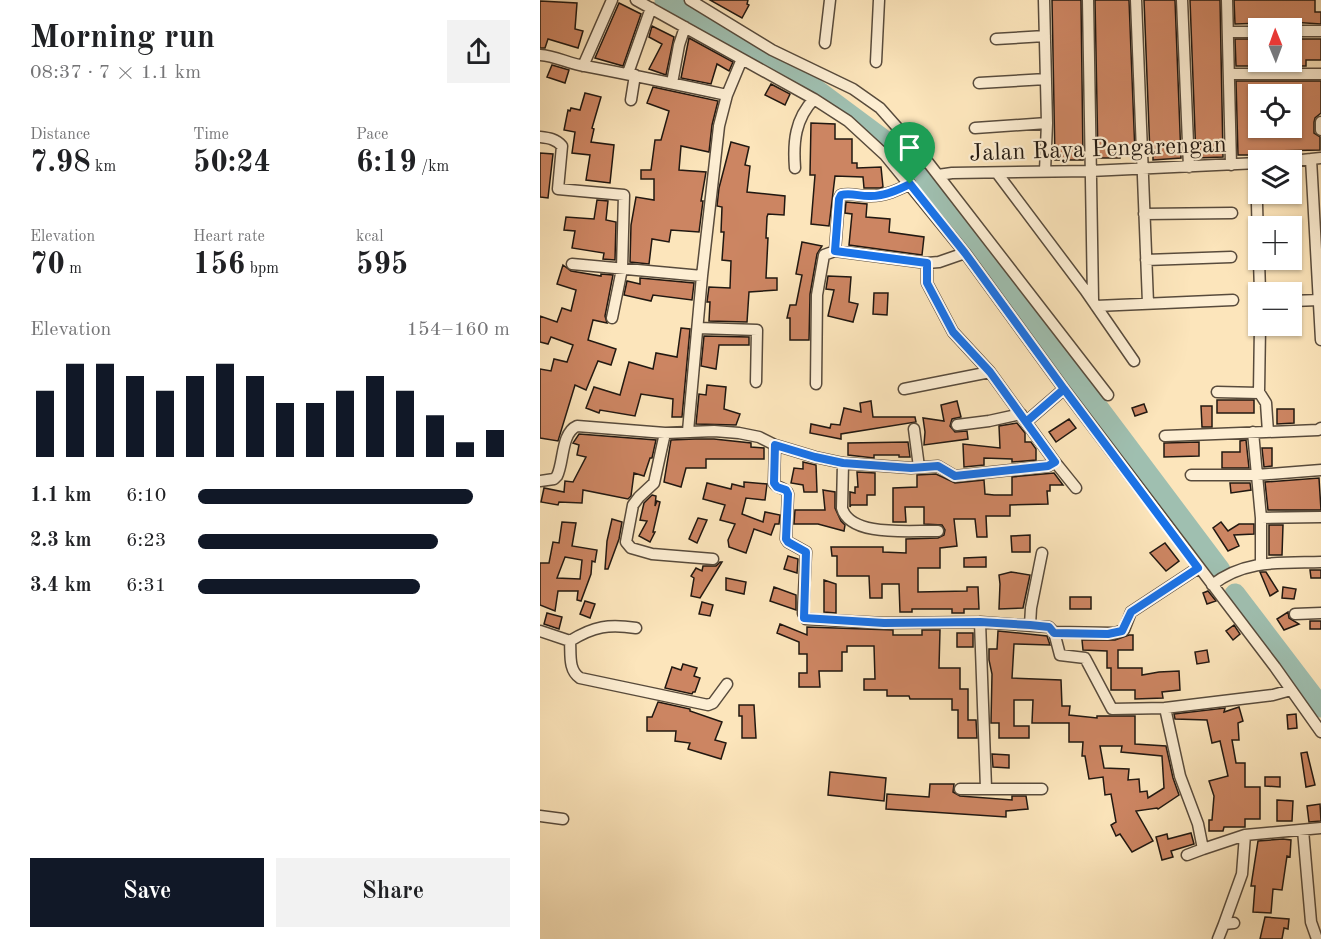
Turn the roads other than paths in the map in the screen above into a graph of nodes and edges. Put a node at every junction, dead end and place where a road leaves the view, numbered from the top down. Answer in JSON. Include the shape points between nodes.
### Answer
{"nodes":[{"id":1,"x":612,"y":0,"type":"edge"},
{"id":2,"x":690,"y":0,"type":"edge"},
{"id":3,"x":830,"y":0,"type":"edge"},
{"id":4,"x":879,"y":0,"type":"edge"},
{"id":5,"x":1044,"y":0,"type":"edge"},
{"id":6,"x":1088,"y":0,"type":"edge"},
{"id":7,"x":1136,"y":0,"type":"edge"},
{"id":8,"x":1182,"y":0,"type":"edge"},
{"id":9,"x":1227,"y":0,"type":"edge"},
{"id":10,"x":644,"y":3,"type":"edge"},
{"id":11,"x":685,"y":27,"type":"junction"},
{"id":12,"x":1302,"y":31,"type":"edge"},
{"id":13,"x":1321,"y":31,"type":"edge"},
{"id":14,"x":1228,"y":32,"type":"junction"},
{"id":15,"x":1248,"y":32,"type":"edge"},
{"id":16,"x":1045,"y":36,"type":"junction"},
{"id":17,"x":996,"y":39,"type":"dead end"},
{"id":18,"x":825,"y":43,"type":"dead end"},
{"id":19,"x":540,"y":55,"type":"edge"},
{"id":20,"x":745,"y":60,"type":"junction"},
{"id":21,"x":876,"y":62,"type":"dead end"},
{"id":22,"x":583,"y":66,"type":"junction"},
{"id":23,"x":632,"y":74,"type":"junction"},
{"id":24,"x":1321,"y":74,"type":"edge"},
{"id":25,"x":1230,"y":75,"type":"junction"},
{"id":26,"x":1046,"y":79,"type":"junction"},
{"id":27,"x":672,"y":83,"type":"junction"},
{"id":28,"x":980,"y":83,"type":"dead end"},
{"id":29,"x":727,"y":95,"type":"junction"},
{"id":30,"x":814,"y":99,"type":"junction"},
{"id":31,"x":631,"y":100,"type":"dead end"},
{"id":32,"x":1321,"y":122,"type":"edge"},
{"id":33,"x":1047,"y":123,"type":"junction"},
{"id":34,"x":975,"y":128,"type":"dead end"},
{"id":35,"x":1321,"y":130,"type":"edge"},
{"id":36,"x":540,"y":137,"type":"edge"},
{"id":37,"x":1316,"y":159,"type":"edge"},
{"id":38,"x":1248,"y":164,"type":"edge"},
{"id":39,"x":1232,"y":165,"type":"junction"},
{"id":40,"x":913,"y":166,"type":"junction"},
{"id":41,"x":1189,"y":167,"type":"junction"},
{"id":42,"x":795,"y":168,"type":"dead end"},
{"id":43,"x":1143,"y":168,"type":"junction"},
{"id":44,"x":1045,"y":171,"type":"junction"},
{"id":45,"x":1090,"y":171,"type":"junction"},
{"id":46,"x":997,"y":174,"type":"junction"},
{"id":47,"x":938,"y":176,"type":"junction"},
{"id":48,"x":910,"y":184,"type":"junction"},
{"id":49,"x":1232,"y":213,"type":"dead end"},
{"id":50,"x":1144,"y":214,"type":"junction"},
{"id":51,"x":835,"y":251,"type":"junction"},
{"id":52,"x":965,"y":253,"type":"junction"},
{"id":53,"x":1231,"y":257,"type":"dead end"},
{"id":54,"x":1146,"y":260,"type":"junction"},
{"id":55,"x":927,"y":263,"type":"junction"},
{"id":56,"x":572,"y":264,"type":"dead end"},
{"id":57,"x":622,"y":269,"type":"junction"},
{"id":58,"x":702,"y":276,"type":"junction"},
{"id":59,"x":1233,"y":300,"type":"dead end"},
{"id":60,"x":1319,"y":300,"type":"junction"},
{"id":61,"x":1302,"y":301,"type":"edge"},
{"id":62,"x":1094,"y":303,"type":"junction"},
{"id":63,"x":1148,"y":303,"type":"junction"},
{"id":64,"x":612,"y":318,"type":"dead end"},
{"id":65,"x":698,"y":328,"type":"junction"},
{"id":66,"x":1260,"y":336,"type":"edge"},
{"id":67,"x":1321,"y":340,"type":"edge"},
{"id":68,"x":1134,"y":361,"type":"dead end"},
{"id":69,"x":990,"y":372,"type":"junction"},
{"id":70,"x":756,"y":381,"type":"dead end"},
{"id":71,"x":816,"y":384,"type":"dead end"},
{"id":72,"x":904,"y":388,"type":"dead end"},
{"id":73,"x":1064,"y":389,"type":"junction"},
{"id":74,"x":1217,"y":392,"type":"dead end"},
{"id":75,"x":1259,"y":393,"type":"junction"},
{"id":76,"x":1108,"y":395,"type":"dead end"},
{"id":77,"x":1024,"y":418,"type":"junction"},
{"id":78,"x":957,"y":425,"type":"dead end"},
{"id":79,"x":1321,"y":428,"type":"edge"},
{"id":80,"x":914,"y":429,"type":"dead end"},
{"id":81,"x":688,"y":432,"type":"junction"},
{"id":82,"x":1253,"y":432,"type":"junction"},
{"id":83,"x":1268,"y":432,"type":"junction"},
{"id":84,"x":665,"y":433,"type":"junction"},
{"id":85,"x":1165,"y":436,"type":"dead end"},
{"id":86,"x":775,"y":445,"type":"junction"},
{"id":87,"x":1055,"y":462,"type":"junction"},
{"id":88,"x":843,"y":463,"type":"junction"},
{"id":89,"x":919,"y":467,"type":"junction"},
{"id":90,"x":1321,"y":470,"type":"edge"},
{"id":91,"x":1257,"y":475,"type":"junction"},
{"id":92,"x":1191,"y":476,"type":"dead end"},
{"id":93,"x":540,"y":481,"type":"edge"},
{"id":94,"x":1076,"y":488,"type":"dead end"},
{"id":95,"x":1321,"y":517,"type":"edge"},
{"id":96,"x":1261,"y":518,"type":"junction"},
{"id":97,"x":938,"y":531,"type":"dead end"},
{"id":98,"x":1042,"y":553,"type":"dead end"},
{"id":99,"x":713,"y":559,"type":"dead end"},
{"id":100,"x":1321,"y":562,"type":"edge"},
{"id":101,"x":1261,"y":563,"type":"junction"},
{"id":102,"x":1198,"y":568,"type":"junction"},
{"id":103,"x":1215,"y":582,"type":"junction"},
{"id":104,"x":1321,"y":613,"type":"edge"},
{"id":105,"x":1295,"y":614,"type":"dead end"},
{"id":106,"x":980,"y":622,"type":"junction"},
{"id":107,"x":1030,"y":625,"type":"junction"},
{"id":108,"x":636,"y":628,"type":"dead end"},
{"id":109,"x":540,"y":631,"type":"edge"},
{"id":110,"x":1054,"y":633,"type":"junction"},
{"id":111,"x":570,"y":641,"type":"junction"},
{"id":112,"x":727,"y":684,"type":"dead end"},
{"id":113,"x":1291,"y":690,"type":"junction"},
{"id":114,"x":1165,"y":708,"type":"junction"},
{"id":115,"x":1321,"y":730,"type":"edge"},
{"id":116,"x":986,"y":788,"type":"junction"},
{"id":117,"x":960,"y":789,"type":"dead end"},
{"id":118,"x":1042,"y":789,"type":"dead end"},
{"id":119,"x":540,"y":816,"type":"edge"},
{"id":120,"x":563,"y":819,"type":"dead end"},
{"id":121,"x":1321,"y":828,"type":"edge"},
{"id":122,"x":1303,"y":830,"type":"junction"},
{"id":123,"x":1245,"y":836,"type":"junction"},
{"id":124,"x":1203,"y":849,"type":"junction"},
{"id":125,"x":1187,"y":855,"type":"dead end"},
{"id":126,"x":1218,"y":939,"type":"edge"},
{"id":127,"x":1317,"y":939,"type":"edge"}],
"edges":[{"from":1,"to":22,"type":"street"},
{"from":2,"to":40,"type":"street","via":[[772,50],[865,97],[896,125]]},
{"from":3,"to":18,"type":"street"},
{"from":4,"to":21,"type":"street"},
{"from":5,"to":16,"type":"street"},
{"from":6,"to":45,"type":"street"},
{"from":7,"to":43,"type":"street"},
{"from":8,"to":41,"type":"street"},
{"from":9,"to":14,"type":"street"},
{"from":10,"to":11,"type":"street"},
{"from":10,"to":23,"type":"street"},
{"from":11,"to":20,"type":"street"},
{"from":11,"to":27,"type":"street"},
{"from":12,"to":13,"type":"street"},
{"from":14,"to":15,"type":"street"},
{"from":14,"to":25,"type":"street"},
{"from":16,"to":17,"type":"street"},
{"from":16,"to":26,"type":"street"},
{"from":19,"to":22,"type":"street"},
{"from":20,"to":29,"type":"street"},
{"from":20,"to":30,"type":"street"},
{"from":22,"to":23,"type":"street"},
{"from":23,"to":27,"type":"street"},
{"from":23,"to":31,"type":"street"},
{"from":24,"to":25,"type":"street"},
{"from":25,"to":39,"type":"street"},
{"from":26,"to":28,"type":"street"},
{"from":26,"to":33,"type":"street"},
{"from":27,"to":29,"type":"street"},
{"from":29,"to":58,"type":"street","via":[[719,126]]},
{"from":30,"to":40,"type":"street","via":[[885,155]]},
{"from":30,"to":42,"type":"street","via":[[797,128]]},
{"from":32,"to":35,"type":"street"},
{"from":33,"to":34,"type":"street"},
{"from":33,"to":44,"type":"street"},
{"from":36,"to":57,"type":"street","via":[[558,141],[562,146],[558,189],[624,195]]},
{"from":37,"to":60,"type":"street"},
{"from":38,"to":39,"type":"street","name":"Jalan Raya Pengarengan"},
{"from":39,"to":41,"type":"street","name":"Jalan Raya Pengarengan"},
{"from":40,"to":47,"type":"street"},
{"from":40,"to":48,"type":"street"},
{"from":41,"to":43,"type":"street","name":"Jalan Raya Pengarengan"},
{"from":43,"to":45,"type":"street","name":"Jalan Raya Pengarengan"},
{"from":43,"to":50,"type":"street"},
{"from":44,"to":45,"type":"street","name":"Jalan Raya Pengarengan"},
{"from":44,"to":46,"type":"street","name":"Jalan Raya Pengarengan"},
{"from":45,"to":62,"type":"street"},
{"from":46,"to":47,"type":"street","name":"Jalan Raya Pengarengan"},
{"from":46,"to":62,"type":"street"},
{"from":47,"to":76,"type":"street"},
{"from":48,"to":51,"type":"street","via":[[880,195],[841,195]]},
{"from":48,"to":52,"type":"street"},
{"from":49,"to":50,"type":"street"},
{"from":50,"to":54,"type":"street"},
{"from":51,"to":55,"type":"street"},
{"from":51,"to":71,"type":"street","via":[[824,255],[820,270]]},
{"from":52,"to":55,"type":"street"},
{"from":52,"to":73,"type":"street"},
{"from":53,"to":54,"type":"street"},
{"from":54,"to":63,"type":"street"},
{"from":55,"to":69,"type":"street","via":[[927,283],[953,332]]},
{"from":56,"to":57,"type":"street"},
{"from":57,"to":58,"type":"street"},
{"from":57,"to":64,"type":"street"},
{"from":58,"to":65,"type":"street"},
{"from":59,"to":63,"type":"street"},
{"from":60,"to":61,"type":"street"},
{"from":60,"to":67,"type":"street"},
{"from":62,"to":63,"type":"street"},
{"from":62,"to":68,"type":"street"},
{"from":65,"to":70,"type":"street","via":[[757,330]]},
{"from":65,"to":81,"type":"street"},
{"from":66,"to":75,"type":"street"},
{"from":69,"to":72,"type":"street"},
{"from":69,"to":77,"type":"street"},
{"from":73,"to":77,"type":"street"},
{"from":73,"to":102,"type":"street"},
{"from":74,"to":75,"type":"street"},
{"from":75,"to":83,"type":"street","via":[[1266,403]]},
{"from":77,"to":78,"type":"street"},
{"from":77,"to":87,"type":"street"},
{"from":79,"to":83,"type":"street"},
{"from":80,"to":89,"type":"street"},
{"from":81,"to":84,"type":"street"},
{"from":81,"to":86,"type":"street","via":[[739,433]]},
{"from":82,"to":83,"type":"street"},
{"from":82,"to":85,"type":"street"},
{"from":82,"to":91,"type":"street"},
{"from":84,"to":93,"type":"street","via":[[574,426],[556,476]]},
{"from":84,"to":99,"type":"street","via":[[654,483],[633,505],[626,542],[631,548],[652,554]]},
{"from":86,"to":88,"type":"street"},
{"from":86,"to":106,"type":"street","via":[[774,483],[788,494],[786,539],[806,552],[804,618],[884,623]]},
{"from":87,"to":89,"type":"street","via":[[955,476],[938,466]]},
{"from":87,"to":94,"type":"street"},
{"from":88,"to":89,"type":"street"},
{"from":88,"to":97,"type":"street","via":[[843,508],[853,523],[871,529]]},
{"from":90,"to":91,"type":"street"},
{"from":91,"to":92,"type":"street"},
{"from":91,"to":96,"type":"street"},
{"from":95,"to":96,"type":"street"},
{"from":96,"to":101,"type":"street"},
{"from":98,"to":107,"type":"street"},
{"from":100,"to":101,"type":"street"},
{"from":101,"to":103,"type":"street"},
{"from":102,"to":103,"type":"street"},
{"from":102,"to":110,"type":"street","via":[[1131,612],[1122,631]]},
{"from":103,"to":113,"type":"street"},
{"from":104,"to":105,"type":"street"},
{"from":106,"to":107,"type":"street"},
{"from":106,"to":116,"type":"street"},
{"from":107,"to":110,"type":"street","via":[[1049,627]]},
{"from":108,"to":111,"type":"street","via":[[597,627]]},
{"from":109,"to":111,"type":"street"},
{"from":110,"to":114,"type":"street","via":[[1060,655],[1085,658],[1112,709]]},
{"from":111,"to":112,"type":"street","via":[[571,667],[582,678],[708,705]]},
{"from":113,"to":114,"type":"street"},
{"from":113,"to":115,"type":"street"},
{"from":114,"to":124,"type":"street","via":[[1180,776]]},
{"from":116,"to":117,"type":"street"},
{"from":116,"to":118,"type":"street"},
{"from":119,"to":120,"type":"street"},
{"from":121,"to":122,"type":"street"},
{"from":122,"to":123,"type":"street"},
{"from":122,"to":127,"type":"street","via":[[1311,922]]},
{"from":123,"to":124,"type":"street"},
{"from":123,"to":126,"type":"street","via":[[1242,874],[1229,923]]},
{"from":124,"to":125,"type":"street"}]}
